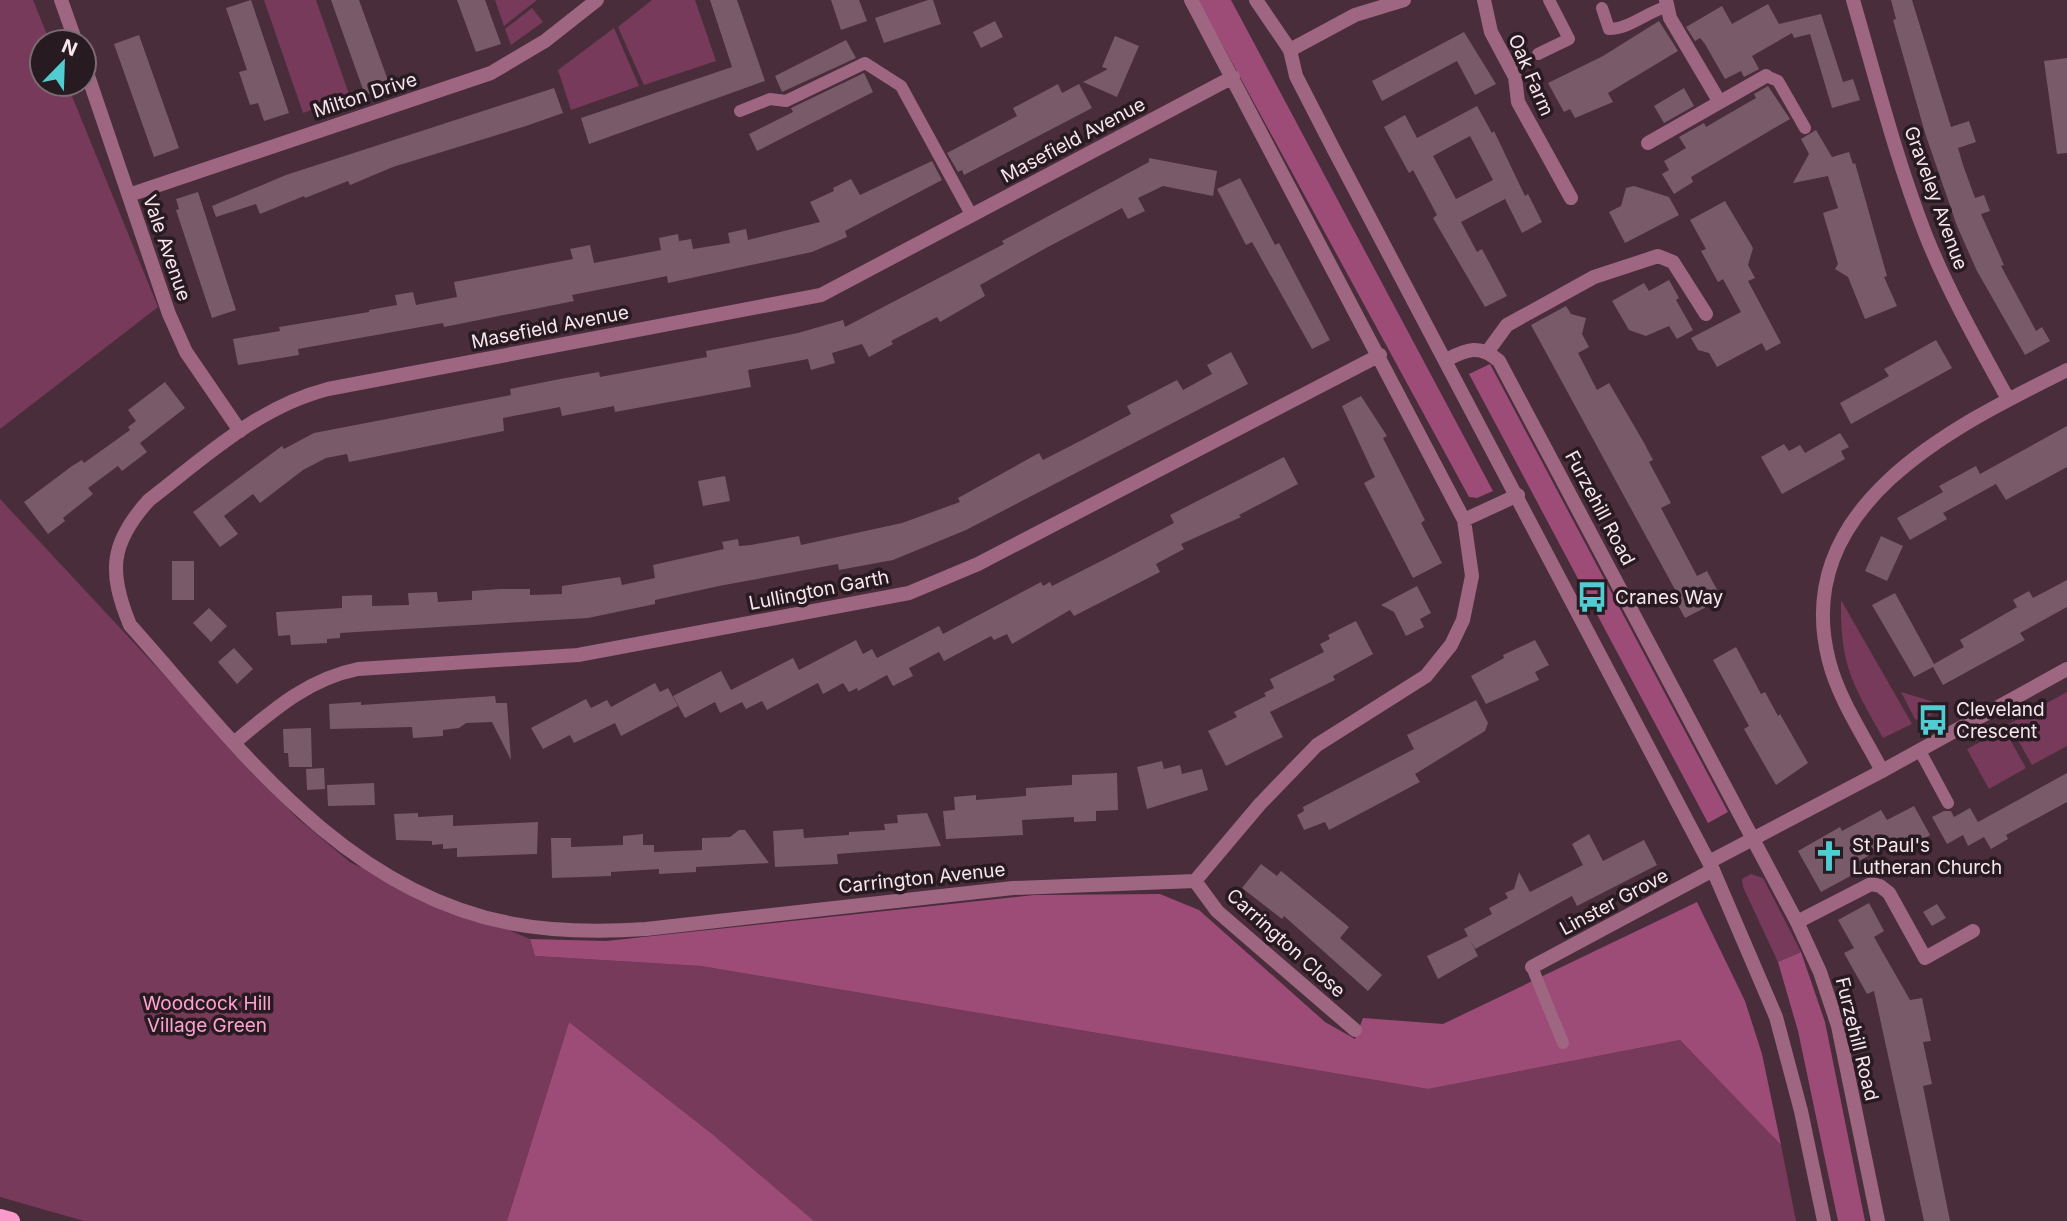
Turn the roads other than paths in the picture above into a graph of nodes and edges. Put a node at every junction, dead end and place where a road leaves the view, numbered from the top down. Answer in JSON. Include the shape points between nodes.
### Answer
{"nodes":[{"id":1,"x":61,"y":0,"type":"edge"},
{"id":2,"x":597,"y":0,"type":"edge"},
{"id":3,"x":1191,"y":0,"type":"edge"},
{"id":4,"x":1256,"y":0,"type":"edge"},
{"id":5,"x":1404,"y":0,"type":"edge"},
{"id":6,"x":1484,"y":0,"type":"edge"},
{"id":7,"x":1549,"y":0,"type":"edge"},
{"id":8,"x":1853,"y":0,"type":"edge"},
{"id":9,"x":1666,"y":3,"type":"edge"},
{"id":10,"x":1602,"y":8,"type":"dead end"},
{"id":11,"x":71,"y":28,"type":"edge"},
{"id":12,"x":1290,"y":50,"type":"junction"},
{"id":13,"x":1538,"y":54,"type":"dead end"},
{"id":14,"x":1766,"y":76,"type":"joint"},
{"id":15,"x":1233,"y":77,"type":"junction"},
{"id":16,"x":96,"y":98,"type":"edge"},
{"id":17,"x":1720,"y":101,"type":"junction"},
{"id":18,"x":740,"y":111,"type":"dead end"},
{"id":19,"x":1805,"y":128,"type":"dead end"},
{"id":20,"x":1648,"y":143,"type":"dead end"},
{"id":21,"x":129,"y":195,"type":"junction"},
{"id":22,"x":1571,"y":198,"type":"dead end"},
{"id":23,"x":972,"y":216,"type":"junction"},
{"id":24,"x":1706,"y":314,"type":"dead end"},
{"id":25,"x":1488,"y":351,"type":"junction"},
{"id":26,"x":1380,"y":355,"type":"junction"},
{"id":27,"x":1446,"y":360,"type":"junction"},
{"id":28,"x":2067,"y":370,"type":"edge"},
{"id":29,"x":2008,"y":399,"type":"junction"},
{"id":30,"x":240,"y":431,"type":"junction"},
{"id":31,"x":1518,"y":495,"type":"junction"},
{"id":32,"x":1464,"y":520,"type":"junction"},
{"id":33,"x":2067,"y":669,"type":"edge"},
{"id":34,"x":234,"y":742,"type":"junction"},
{"id":35,"x":1920,"y":751,"type":"junction"},
{"id":36,"x":1882,"y":771,"type":"junction"},
{"id":37,"x":1948,"y":803,"type":"dead end"},
{"id":38,"x":1754,"y":838,"type":"junction"},
{"id":39,"x":1711,"y":866,"type":"junction"},
{"id":40,"x":1195,"y":881,"type":"junction"},
{"id":41,"x":1797,"y":922,"type":"junction"},
{"id":42,"x":1973,"y":931,"type":"dead end"},
{"id":43,"x":1532,"y":967,"type":"joint"},
{"id":44,"x":1355,"y":1030,"type":"dead end"},
{"id":45,"x":1563,"y":1044,"type":"dead end"},
{"id":46,"x":0,"y":1218,"type":"edge"},
{"id":47,"x":11,"y":1221,"type":"edge"},
{"id":48,"x":1824,"y":1221,"type":"edge"},
{"id":49,"x":1878,"y":1221,"type":"edge"}],
"edges":[{"from":1,"to":11,"type":"street"},
{"from":2,"to":21,"type":"street","name":"Milton Drive","via":[[545,41],[491,73]]},
{"from":3,"to":15,"type":"street"},
{"from":4,"to":12,"type":"street"},
{"from":5,"to":12,"type":"street","via":[[1356,15]]},
{"from":6,"to":22,"type":"street","name":"Oak Farm","via":[[1491,32],[1515,77],[1518,102]]},
{"from":7,"to":13,"type":"lane","via":[[1569,38]]},
{"from":8,"to":29,"type":"street","name":"Graveley Avenue","via":[[1902,170],[1927,237]]},
{"from":9,"to":10,"type":"lane","via":[[1620,29],[1609,29]]},
{"from":9,"to":17,"type":"street"},
{"from":12,"to":27,"type":"street","via":[[1296,76]]},
{"from":14,"to":17,"type":"street"},
{"from":14,"to":19,"type":"lane","via":[[1778,81]]},
{"from":15,"to":23,"type":"street","name":"Masefield Avenue"},
{"from":15,"to":26,"type":"street"},
{"from":16,"to":21,"type":"street","name":"Vale Avenue"},
{"from":17,"to":20,"type":"street"},
{"from":18,"to":23,"type":"lane","via":[[770,99],[786,102],[865,62],[901,86]]},
{"from":21,"to":30,"type":"street","name":"Vale Avenue","via":[[186,352]]},
{"from":23,"to":30,"type":"street","name":"Masefield Avenue","via":[[821,295],[328,388],[286,402]]},
{"from":24,"to":25,"type":"street","via":[[1673,262],[1658,256],[1583,283],[1507,325]]},
{"from":25,"to":27,"type":"street","via":[[1476,348]]},
{"from":25,"to":38,"type":"street","name":"Furzehill Road","via":[[1499,361]]},
{"from":26,"to":32,"type":"street"},
{"from":26,"to":34,"type":"street","name":"Lullington Garth","via":[[978,564],[909,593],[578,655],[337,673],[290,697]]},
{"from":27,"to":31,"type":"street"},
{"from":28,"to":29,"type":"street"},
{"from":29,"to":36,"type":"street","via":[[1954,431],[1875,490],[1853,519],[1829,573],[1824,623],[1829,660],[1836,686]]},
{"from":30,"to":34,"type":"street","name":"Masefield Avenue","via":[[149,500],[135,516],[117,547],[116,591],[130,625]]},
{"from":31,"to":32,"type":"street"},
{"from":31,"to":39,"type":"street"},
{"from":32,"to":40,"type":"street","via":[[1470,545],[1470,596],[1451,645],[1426,676],[1317,746]]},
{"from":33,"to":35,"type":"street"},
{"from":34,"to":40,"type":"street","name":"Carrington Avenue","via":[[296,808],[379,872],[443,902],[534,927],[590,932],[646,929],[1013,888]]},
{"from":35,"to":36,"type":"street"},
{"from":35,"to":37,"type":"lane"},
{"from":36,"to":38,"type":"street"},
{"from":38,"to":39,"type":"street"},
{"from":38,"to":41,"type":"street","name":"Furzehill Road"},
{"from":39,"to":43,"type":"street","name":"Linster Grove"},
{"from":39,"to":48,"type":"street","via":[[1776,1017]]},
{"from":40,"to":44,"type":"street","name":"Carrington Close","via":[[1217,911]]},
{"from":41,"to":42,"type":"street","via":[[1871,884],[1889,893],[1925,958]]},
{"from":41,"to":49,"type":"street","name":"Furzehill Road","via":[[1838,1026]]},
{"from":43,"to":45,"type":"lane"},
{"from":46,"to":47,"type":"main road"}]}
